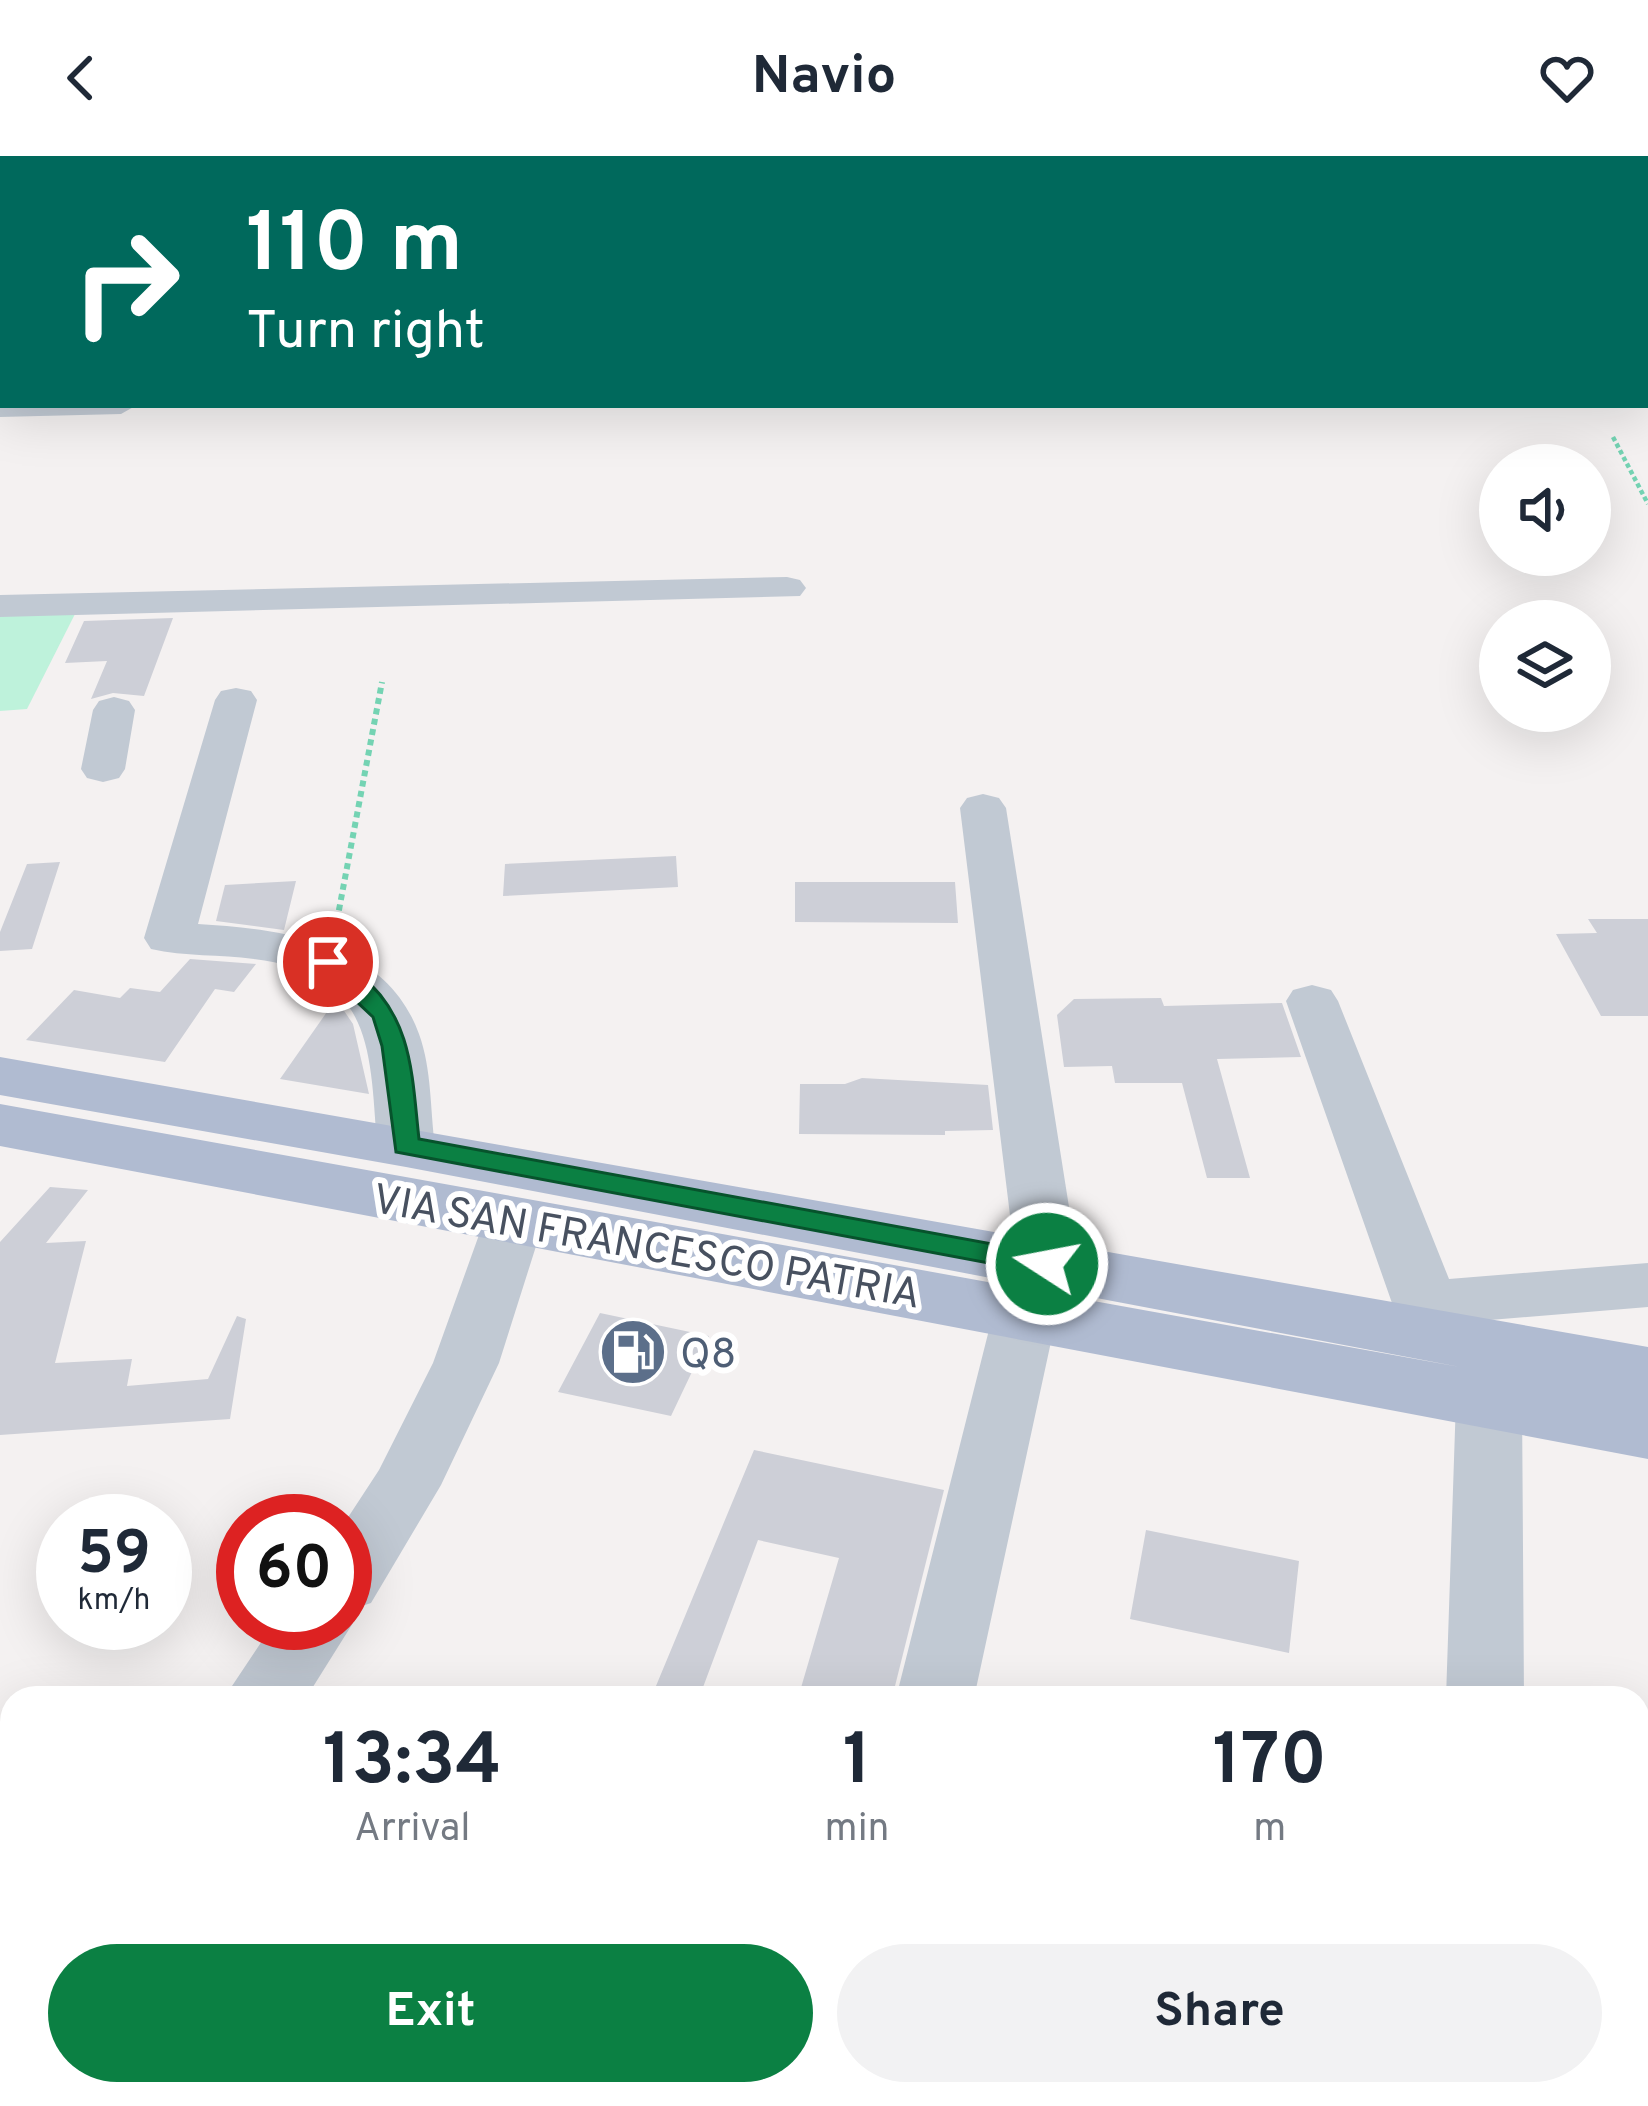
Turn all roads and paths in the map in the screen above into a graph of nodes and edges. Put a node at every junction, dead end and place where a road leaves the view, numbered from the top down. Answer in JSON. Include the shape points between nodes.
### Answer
{"nodes":[{"id":1,"x":1613,"y":437,"type":"dead end"},
{"id":2,"x":1648,"y":504,"type":"edge"},
{"id":3,"x":787,"y":587,"type":"dead end"},
{"id":4,"x":0,"y":606,"type":"edge"},
{"id":5,"x":382,"y":682,"type":"dead end"},
{"id":6,"x":236,"y":700,"type":"dead end"},
{"id":7,"x":114,"y":710,"type":"dead end"},
{"id":8,"x":103,"y":769,"type":"dead end"},
{"id":9,"x":983,"y":808,"type":"dead end"},
{"id":10,"x":328,"y":962,"type":"junction"},
{"id":11,"x":1312,"y":1001,"type":"dead end"},
{"id":12,"x":0,"y":1076,"type":"edge"},
{"id":13,"x":0,"y":1125,"type":"edge"},
{"id":14,"x":406,"y":1146,"type":"junction"},
{"id":15,"x":514,"y":1221,"type":"junction"},
{"id":16,"x":1648,"y":1285,"type":"edge"},
{"id":17,"x":1036,"y":1289,"type":"junction"},
{"id":18,"x":1432,"y":1321,"type":"junction"},
{"id":19,"x":1648,"y":1375,"type":"edge"},
{"id":20,"x":1490,"y":1400,"type":"junction"},
{"id":21,"x":1648,"y":1430,"type":"edge"},
{"id":22,"x":372,"y":1539,"type":"edge"},
{"id":23,"x":297,"y":1650,"type":"edge"},
{"id":24,"x":271,"y":1686,"type":"edge"},
{"id":25,"x":938,"y":1686,"type":"edge"},
{"id":26,"x":1485,"y":1686,"type":"edge"}],
"edges":[{"from":1,"to":2,"type":"path"},
{"from":3,"to":4,"type":"street"},
{"from":5,"to":10,"type":"path"},
{"from":6,"to":10,"type":"street","via":[[169,938],[233,940]]},
{"from":7,"to":8,"type":"street"},
{"from":9,"to":17,"type":"street"},
{"from":10,"to":14,"type":"street","via":[[385,1016]]},
{"from":11,"to":18,"type":"street"},
{"from":12,"to":14,"type":"main road","name":"VIA SAN FRANCESCO PATRIA"},
{"from":13,"to":15,"type":"main road","name":"VIA SAN FRANCESCO PATRIA"},
{"from":14,"to":17,"type":"main road","name":"VIA SAN FRANCESCO PATRIA"},
{"from":15,"to":17,"type":"main road","name":"VIA SAN FRANCESCO PATRIA"},
{"from":15,"to":22,"type":"street","via":[[466,1363]]},
{"from":16,"to":18,"type":"street"},
{"from":17,"to":18,"type":"main road","name":"VIA SAN FRANCESCO PATRIA"},
{"from":17,"to":20,"type":"main road","name":"VIA SAN FRANCESCO PATRIA"},
{"from":17,"to":25,"type":"street"},
{"from":18,"to":19,"type":"main road","name":"VIA SAN FRANCESCO PATRIA"},
{"from":20,"to":21,"type":"main road","name":"VIA SAN FRANCESCO PATRIA"},
{"from":20,"to":26,"type":"street"},
{"from":23,"to":24,"type":"street"}]}
